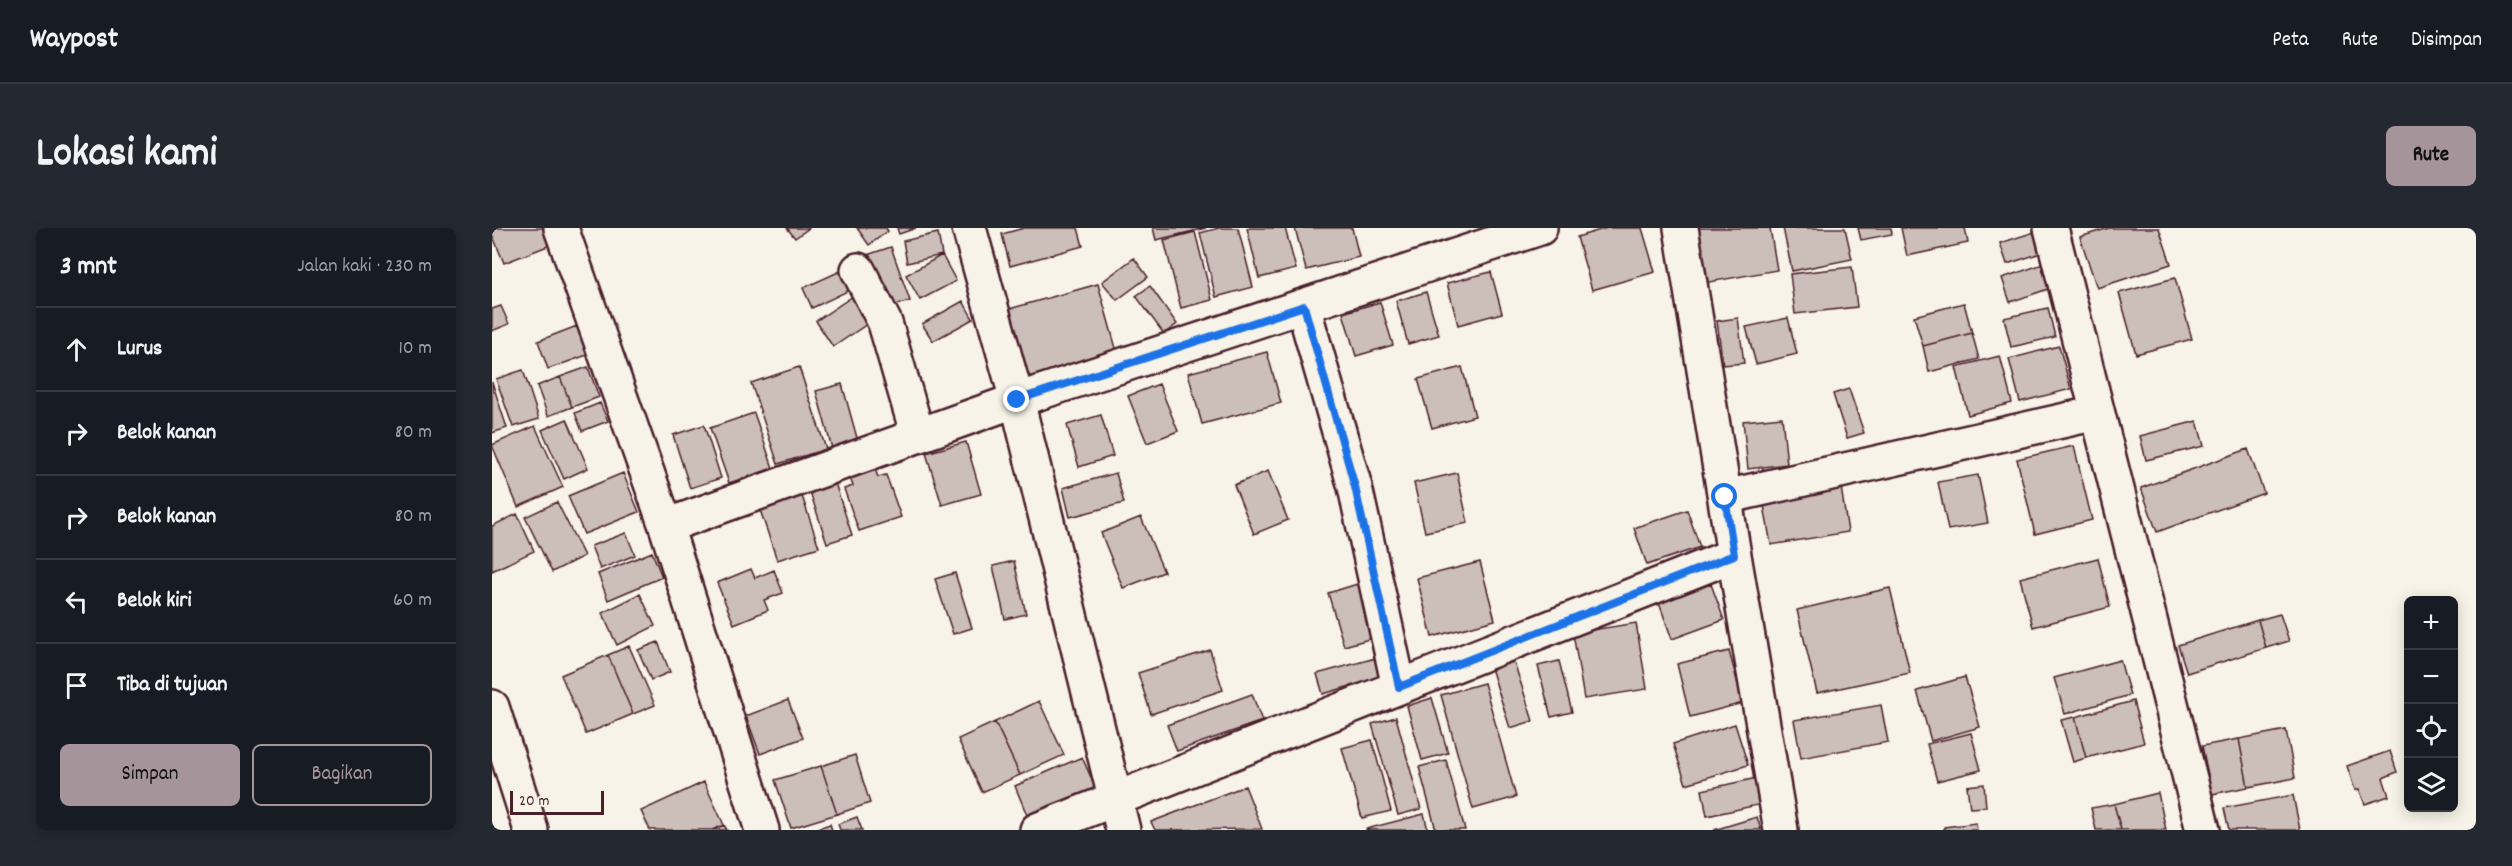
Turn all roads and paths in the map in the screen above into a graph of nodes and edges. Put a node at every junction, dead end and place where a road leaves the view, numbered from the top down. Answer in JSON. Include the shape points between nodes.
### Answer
{"nodes":[{"id":1,"x":561,"y":228,"type":"edge"},
{"id":2,"x":969,"y":228,"type":"edge"},
{"id":3,"x":1540,"y":228,"type":"edge"},
{"id":4,"x":1681,"y":228,"type":"edge"},
{"id":5,"x":2051,"y":228,"type":"edge"},
{"id":6,"x":858,"y":270,"type":"dead end"},
{"id":7,"x":1304,"y":306,"type":"junction"},
{"id":8,"x":1017,"y":400,"type":"junction"},
{"id":9,"x":2097,"y":413,"type":"junction"},
{"id":10,"x":918,"y":436,"type":"junction"},
{"id":11,"x":1725,"y":497,"type":"junction"},
{"id":12,"x":666,"y":526,"type":"junction"},
{"id":13,"x":1734,"y":555,"type":"junction"},
{"id":14,"x":1399,"y":687,"type":"junction"},
{"id":15,"x":492,"y":707,"type":"edge"},
{"id":16,"x":1119,"y":815,"type":"edge"},
{"id":17,"x":531,"y":830,"type":"edge"},
{"id":18,"x":762,"y":830,"type":"edge"},
{"id":19,"x":1037,"y":830,"type":"edge"},
{"id":20,"x":1781,"y":830,"type":"edge"},
{"id":21,"x":2203,"y":830,"type":"edge"}],
"edges":[{"from":1,"to":12,"type":"street"},
{"from":2,"to":8,"type":"street"},
{"from":3,"to":7,"type":"street"},
{"from":4,"to":11,"type":"street"},
{"from":5,"to":9,"type":"street"},
{"from":6,"to":10,"type":"street","via":[[885,323]]},
{"from":7,"to":8,"type":"street"},
{"from":7,"to":14,"type":"street","via":[[1355,487]]},
{"from":8,"to":10,"type":"street"},
{"from":8,"to":16,"type":"street"},
{"from":9,"to":11,"type":"street"},
{"from":9,"to":21,"type":"street"},
{"from":10,"to":12,"type":"street"},
{"from":11,"to":13,"type":"street"},
{"from":12,"to":18,"type":"street"},
{"from":13,"to":14,"type":"street"},
{"from":13,"to":20,"type":"street"},
{"from":14,"to":16,"type":"street"},
{"from":15,"to":17,"type":"street"},
{"from":16,"to":19,"type":"street"}]}
